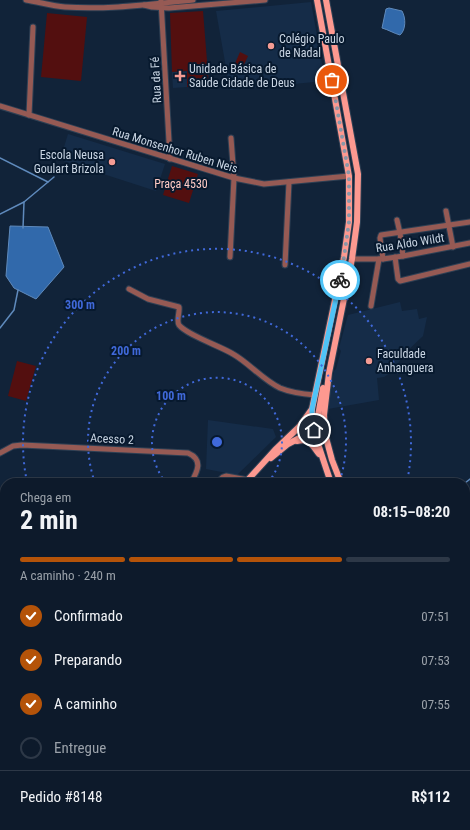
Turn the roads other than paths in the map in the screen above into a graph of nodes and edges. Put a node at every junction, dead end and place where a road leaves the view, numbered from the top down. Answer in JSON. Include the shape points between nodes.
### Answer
{"nodes":[{"id":1,"x":26,"y":0,"type":"edge"},
{"id":2,"x":193,"y":0,"type":"edge"},
{"id":3,"x":258,"y":0,"type":"edge"},
{"id":4,"x":265,"y":0,"type":"edge"},
{"id":5,"x":318,"y":0,"type":"edge"},
{"id":6,"x":326,"y":0,"type":"edge"},
{"id":7,"x":161,"y":1,"type":"edge"},
{"id":8,"x":210,"y":3,"type":"edge"},
{"id":9,"x":143,"y":5,"type":"junction"},
{"id":10,"x":161,"y":8,"type":"junction"},
{"id":11,"x":33,"y":27,"type":"dead end"},
{"id":12,"x":0,"y":106,"type":"edge"},
{"id":13,"x":29,"y":115,"type":"junction"},
{"id":14,"x":231,"y":138,"type":"dead end"},
{"id":15,"x":170,"y":159,"type":"junction"},
{"id":16,"x":349,"y":176,"type":"junction"},
{"id":17,"x":234,"y":178,"type":"junction"},
{"id":18,"x":290,"y":182,"type":"junction"},
{"id":19,"x":446,"y":211,"type":"dead end"},
{"id":20,"x":397,"y":220,"type":"dead end"},
{"id":21,"x":470,"y":222,"type":"edge"},
{"id":22,"x":448,"y":226,"type":"junction"},
{"id":23,"x":400,"y":233,"type":"junction"},
{"id":24,"x":470,"y":243,"type":"edge"},
{"id":25,"x":453,"y":246,"type":"junction"},
{"id":26,"x":403,"y":256,"type":"junction"},
{"id":27,"x":230,"y":257,"type":"dead end"},
{"id":28,"x":395,"y":257,"type":"junction"},
{"id":29,"x":352,"y":259,"type":"junction"},
{"id":30,"x":381,"y":259,"type":"junction"},
{"id":31,"x":470,"y":264,"type":"edge"},
{"id":32,"x":285,"y":265,"type":"dead end"},
{"id":33,"x":129,"y":289,"type":"dead end"},
{"id":34,"x":338,"y":290,"type":"junction"},
{"id":35,"x":371,"y":306,"type":"dead end"},
{"id":36,"x":340,"y":320,"type":"junction"},
{"id":37,"x":329,"y":334,"type":"junction"},
{"id":38,"x":331,"y":362,"type":"junction"},
{"id":39,"x":329,"y":373,"type":"junction"},
{"id":40,"x":316,"y":395,"type":"junction"},
{"id":41,"x":312,"y":409,"type":"junction"},
{"id":42,"x":314,"y":430,"type":"junction"},
{"id":43,"x":293,"y":441,"type":"junction"},
{"id":44,"x":0,"y":453,"type":"edge"},
{"id":45,"x":322,"y":458,"type":"junction"},
{"id":46,"x":266,"y":461,"type":"junction"},
{"id":47,"x":194,"y":478,"type":"edge"},
{"id":48,"x":222,"y":478,"type":"edge"},
{"id":49,"x":234,"y":478,"type":"edge"},
{"id":50,"x":250,"y":478,"type":"edge"},
{"id":51,"x":329,"y":478,"type":"edge"},
{"id":52,"x":339,"y":478,"type":"edge"}],
"edges":[{"from":1,"to":9,"type":"street","via":[[65,7]]},
{"from":2,"to":7,"type":"street"},
{"from":3,"to":4,"type":"street"},
{"from":3,"to":8,"type":"street"},
{"from":5,"to":16,"type":"main road"},
{"from":6,"to":29,"type":"main road","via":[[358,174],[357,222]]},
{"from":7,"to":9,"type":"street"},
{"from":7,"to":10,"type":"street","name":"Rua da Fé"},
{"from":8,"to":10,"type":"street"},
{"from":9,"to":10,"type":"street"},
{"from":10,"to":15,"type":"street","name":"Rua da Fé"},
{"from":11,"to":13,"type":"street"},
{"from":12,"to":13,"type":"street","name":"Rua Monsenhor Ruben Neis"},
{"from":13,"to":15,"type":"street","name":"Rua Monsenhor Ruben Neis"},
{"from":14,"to":17,"type":"street"},
{"from":15,"to":17,"type":"street","name":"Rua Monsenhor Ruben Neis"},
{"from":16,"to":18,"type":"street","name":"Rua Monsenhor Ruben Neis"},
{"from":16,"to":34,"type":"main road","via":[[349,222]]},
{"from":17,"to":18,"type":"street","name":"Rua Monsenhor Ruben Neis","via":[[264,184]]},
{"from":17,"to":27,"type":"street"},
{"from":18,"to":32,"type":"street"},
{"from":19,"to":22,"type":"street"},
{"from":20,"to":23,"type":"street"},
{"from":21,"to":22,"type":"street"},
{"from":22,"to":23,"type":"street"},
{"from":22,"to":25,"type":"street"},
{"from":23,"to":26,"type":"street"},
{"from":23,"to":30,"type":"street","via":[[380,236]]},
{"from":24,"to":25,"type":"street","name":"Rua Aldo Wildt"},
{"from":25,"to":26,"type":"street","name":"Rua Aldo Wildt"},
{"from":26,"to":28,"type":"street","name":"Rua Aldo Wildt"},
{"from":28,"to":30,"type":"street","name":"Rua Aldo Wildt"},
{"from":28,"to":31,"type":"street","via":[[400,281]]},
{"from":29,"to":30,"type":"street","name":"Rua Aldo Wildt"},
{"from":29,"to":36,"type":"main road"},
{"from":30,"to":35,"type":"street"},
{"from":33,"to":40,"type":"street","via":[[148,299],[179,307],[180,326],[232,353],[278,386],[300,394]]},
{"from":34,"to":36,"type":"main road","via":[[336,313]]},
{"from":34,"to":37,"type":"main road"},
{"from":36,"to":38,"type":"main road"},
{"from":37,"to":38,"type":"main road","via":[[333,336]]},
{"from":37,"to":40,"type":"main road"},
{"from":38,"to":39,"type":"main road"},
{"from":39,"to":42,"type":"main road"},
{"from":39,"to":52,"type":"main road","via":[[324,405],[325,434]]},
{"from":40,"to":41,"type":"main road"},
{"from":41,"to":42,"type":"main road"},
{"from":41,"to":46,"type":"main road","via":[[299,427]]},
{"from":42,"to":43,"type":"main road"},
{"from":42,"to":45,"type":"main road"},
{"from":43,"to":45,"type":"main road","via":[[303,440],[311,443]]},
{"from":43,"to":46,"type":"main road"},
{"from":44,"to":47,"type":"street","name":"Acesso 2","via":[[22,444],[188,453],[193,455],[198,464]]},
{"from":45,"to":51,"type":"main road"},
{"from":46,"to":50,"type":"main road"},
{"from":48,"to":49,"type":"street"}]}
